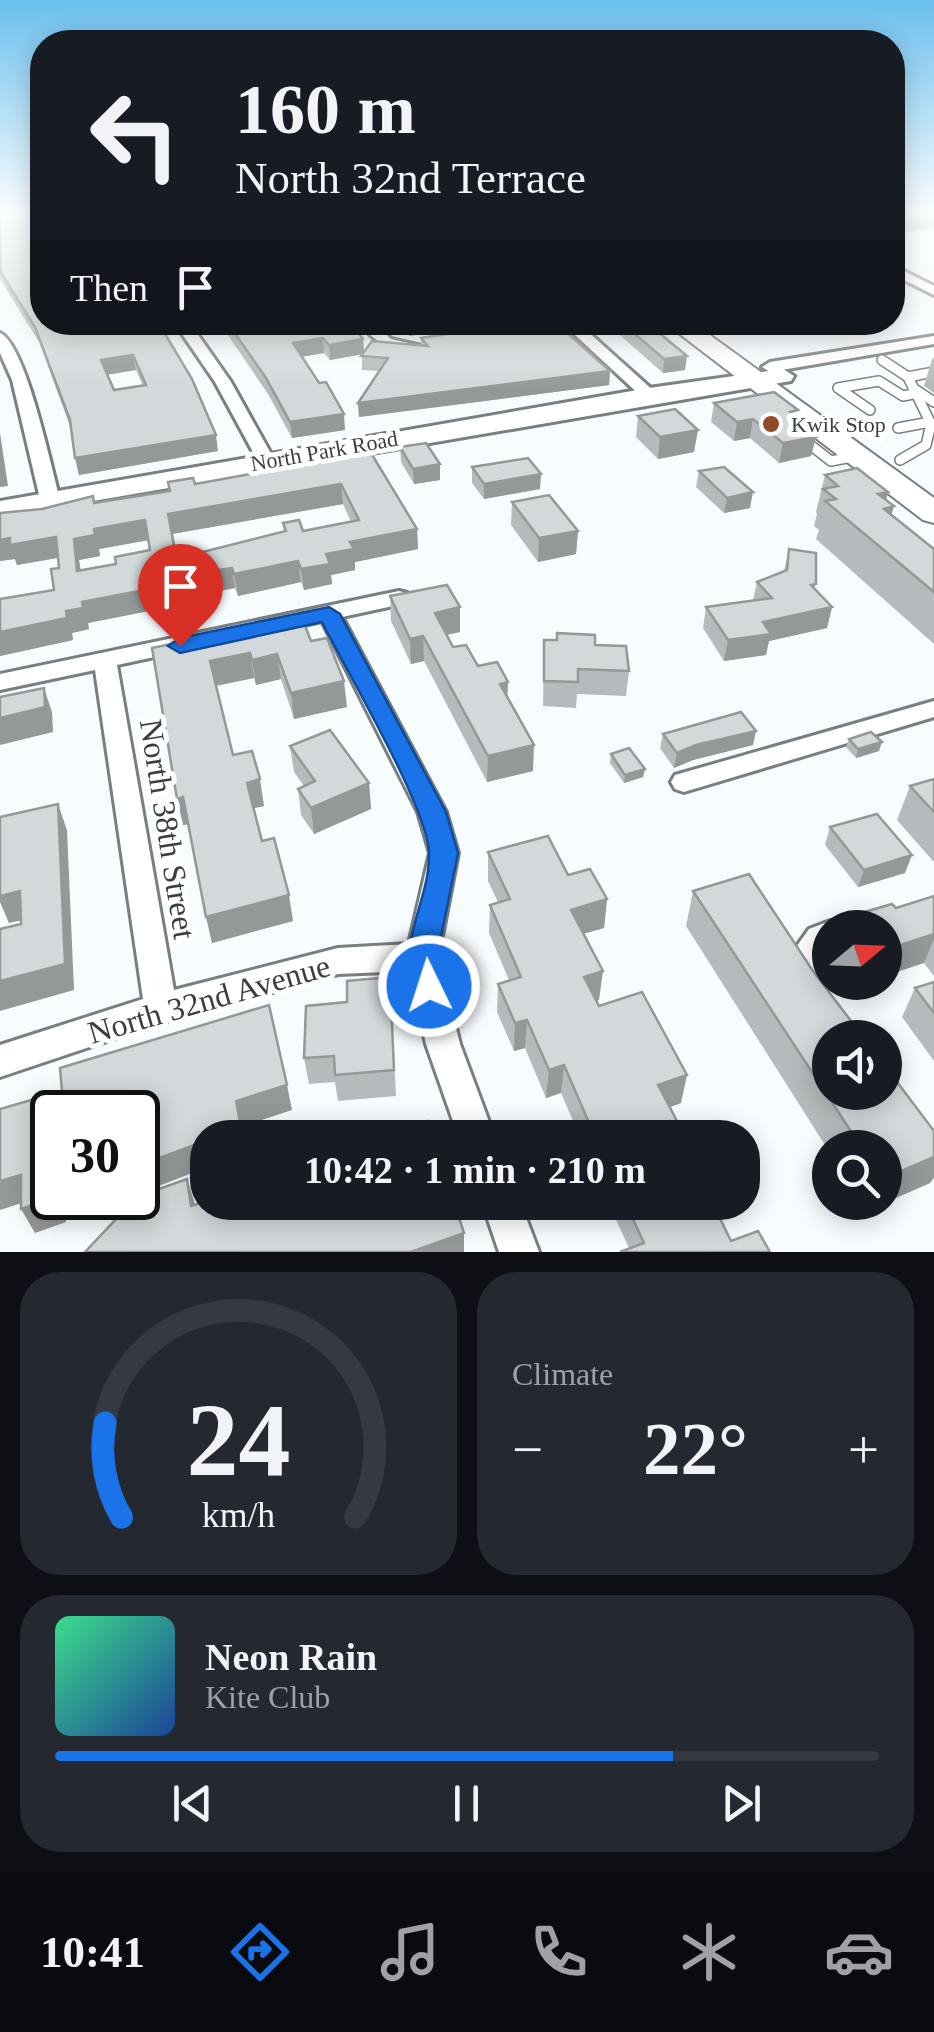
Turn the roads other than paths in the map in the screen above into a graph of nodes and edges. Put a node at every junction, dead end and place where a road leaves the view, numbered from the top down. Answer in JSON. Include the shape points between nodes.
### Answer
{"nodes":[{"id":1,"x":905,"y":276,"type":"edge"},
{"id":2,"x":934,"y":291,"type":"edge"},
{"id":3,"x":190,"y":335,"type":"edge"},
{"id":4,"x":378,"y":335,"type":"edge"},
{"id":5,"x":581,"y":335,"type":"edge"},
{"id":6,"x":698,"y":335,"type":"edge"},
{"id":7,"x":721,"y":335,"type":"edge"},
{"id":8,"x":0,"y":336,"type":"edge"},
{"id":9,"x":436,"y":343,"type":"edge"},
{"id":10,"x":929,"y":346,"type":"edge"},
{"id":11,"x":882,"y":360,"type":"junction"},
{"id":12,"x":934,"y":372,"type":"edge"},
{"id":13,"x":763,"y":374,"type":"junction"},
{"id":14,"x":908,"y":377,"type":"junction"},
{"id":15,"x":912,"y":391,"type":"junction"},
{"id":16,"x":649,"y":395,"type":"junction"},
{"id":17,"x":934,"y":402,"type":"edge"},
{"id":18,"x":870,"y":410,"type":"dead end"},
{"id":19,"x":930,"y":422,"type":"junction"},
{"id":20,"x":898,"y":428,"type":"dead end"},
{"id":21,"x":266,"y":460,"type":"junction"},
{"id":22,"x":900,"y":460,"type":"junction"},
{"id":23,"x":934,"y":484,"type":"edge"},
{"id":24,"x":50,"y":500,"type":"junction"},
{"id":25,"x":0,"y":509,"type":"edge"},
{"id":26,"x":934,"y":513,"type":"edge"},
{"id":27,"x":399,"y":598,"type":"edge"},
{"id":28,"x":329,"y":614,"type":"junction"},
{"id":29,"x":105,"y":661,"type":"junction"},
{"id":30,"x":0,"y":682,"type":"edge"},
{"id":31,"x":934,"y":708,"type":"edge"},
{"id":32,"x":684,"y":782,"type":"dead end"},
{"id":33,"x":812,"y":949,"type":"edge"},
{"id":34,"x":422,"y":957,"type":"junction"},
{"id":35,"x":812,"y":986,"type":"edge"},
{"id":36,"x":823,"y":1000,"type":"edge"},
{"id":37,"x":161,"y":1008,"type":"junction"},
{"id":38,"x":830,"y":1010,"type":"edge"},
{"id":39,"x":0,"y":1060,"type":"edge"},
{"id":40,"x":470,"y":1120,"type":"edge"},
{"id":41,"x":507,"y":1220,"type":"edge"},
{"id":42,"x":519,"y":1252,"type":"edge"}],
"edges":[{"from":1,"to":2,"type":"street"},
{"from":3,"to":21,"type":"street"},
{"from":4,"to":9,"type":"street","via":[[398,346]]},
{"from":5,"to":16,"type":"street"},
{"from":6,"to":13,"type":"main road"},
{"from":7,"to":13,"type":"main road"},
{"from":8,"to":24,"type":"street","via":[[20,380]]},
{"from":10,"to":11,"type":"street"},
{"from":10,"to":13,"type":"street"},
{"from":11,"to":13,"type":"street"},
{"from":11,"to":14,"type":"lane"},
{"from":12,"to":14,"type":"lane"},
{"from":13,"to":16,"type":"street","name":"North Park Road"},
{"from":13,"to":22,"type":"main road"},
{"from":13,"to":26,"type":"main road","via":[[844,458]]},
{"from":14,"to":15,"type":"lane"},
{"from":15,"to":17,"type":"lane"},
{"from":15,"to":18,"type":"lane","via":[[902,396],[879,381],[838,388]]},
{"from":15,"to":19,"type":"lane"},
{"from":16,"to":21,"type":"street","name":"North Park Road"},
{"from":19,"to":20,"type":"lane"},
{"from":19,"to":22,"type":"lane","via":[[926,445]]},
{"from":21,"to":24,"type":"street","name":"North Park Road"},
{"from":22,"to":23,"type":"main road"},
{"from":24,"to":25,"type":"street","name":"North Park Road"},
{"from":27,"to":28,"type":"street"},
{"from":28,"to":29,"type":"street"},
{"from":28,"to":34,"type":"street","via":[[432,812],[444,853]]},
{"from":29,"to":30,"type":"street"},
{"from":29,"to":37,"type":"street","name":"North 38th Street"},
{"from":31,"to":32,"type":"street"},
{"from":33,"to":35,"type":"street","via":[[805,958]]},
{"from":34,"to":37,"type":"street","name":"North 32nd Avenue","via":[[338,962]]},
{"from":34,"to":40,"type":"street"},
{"from":36,"to":38,"type":"street"},
{"from":37,"to":39,"type":"street","name":"North 32nd Avenue"},
{"from":41,"to":42,"type":"street"}]}
